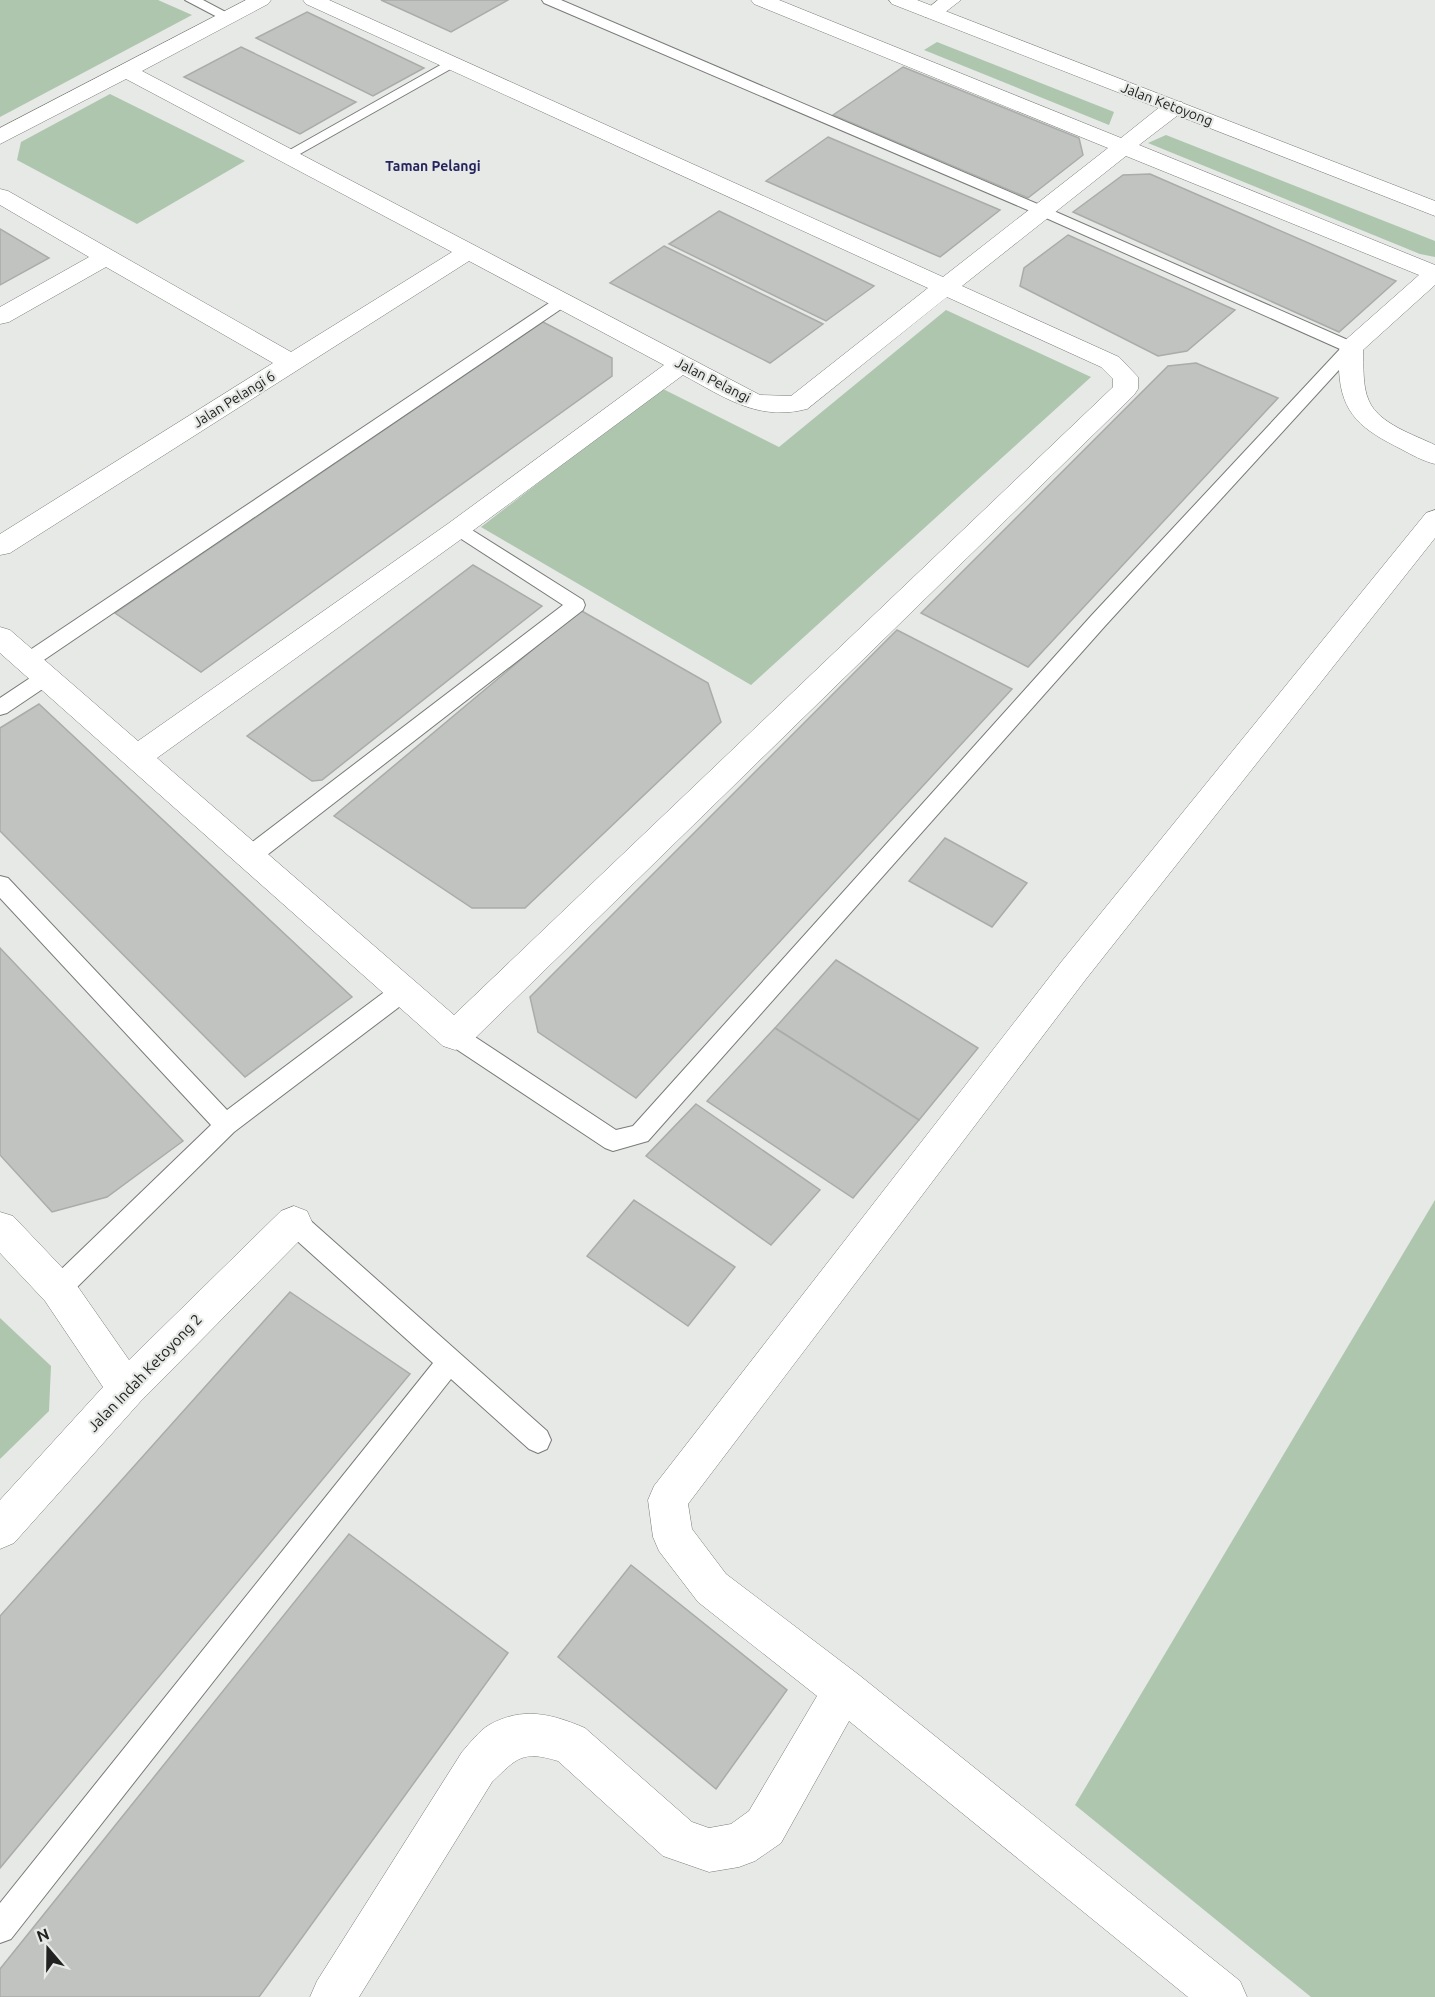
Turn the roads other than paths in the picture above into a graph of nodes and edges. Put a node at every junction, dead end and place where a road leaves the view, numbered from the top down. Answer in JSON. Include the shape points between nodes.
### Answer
{"nodes":[{"id":1,"x":192,"y":0,"type":"edge"},
{"id":2,"x":261,"y":0,"type":"edge"},
{"id":3,"x":313,"y":0,"type":"edge"},
{"id":4,"x":549,"y":0,"type":"edge"},
{"id":5,"x":761,"y":0,"type":"edge"},
{"id":6,"x":899,"y":0,"type":"edge"},
{"id":7,"x":951,"y":0,"type":"edge"},
{"id":8,"x":932,"y":13,"type":"junction"},
{"id":9,"x":228,"y":17,"type":"junction"},
{"id":10,"x":451,"y":63,"type":"junction"},
{"id":11,"x":126,"y":71,"type":"junction"},
{"id":12,"x":1174,"y":107,"type":"junction"},
{"id":13,"x":0,"y":137,"type":"edge"},
{"id":14,"x":1124,"y":147,"type":"junction"},
{"id":15,"x":286,"y":156,"type":"junction"},
{"id":16,"x":0,"y":196,"type":"edge"},
{"id":17,"x":1435,"y":209,"type":"edge"},
{"id":18,"x":1042,"y":211,"type":"junction"},
{"id":19,"x":468,"y":252,"type":"junction"},
{"id":20,"x":106,"y":257,"type":"junction"},
{"id":21,"x":1435,"y":273,"type":"edge"},
{"id":22,"x":945,"y":288,"type":"junction"},
{"id":23,"x":561,"y":302,"type":"junction"},
{"id":24,"x":0,"y":317,"type":"edge"},
{"id":25,"x":1351,"y":348,"type":"junction"},
{"id":26,"x":291,"y":363,"type":"junction"},
{"id":27,"x":681,"y":364,"type":"junction"},
{"id":28,"x":1435,"y":456,"type":"edge"},
{"id":29,"x":1435,"y":519,"type":"edge"},
{"id":30,"x":458,"y":529,"type":"junction"},
{"id":31,"x":0,"y":546,"type":"edge"},
{"id":32,"x":0,"y":636,"type":"edge"},
{"id":33,"x":37,"y":669,"type":"junction"},
{"id":34,"x":0,"y":708,"type":"edge"},
{"id":35,"x":137,"y":757,"type":"junction"},
{"id":36,"x":250,"y":856,"type":"junction"},
{"id":37,"x":0,"y":884,"type":"edge"},
{"id":38,"x":403,"y":991,"type":"junction"},
{"id":39,"x":454,"y":1036,"type":"junction"},
{"id":40,"x":226,"y":1125,"type":"junction"},
{"id":41,"x":294,"y":1222,"type":"joint"},
{"id":42,"x":0,"y":1228,"type":"edge"},
{"id":43,"x":58,"y":1289,"type":"junction"},
{"id":44,"x":450,"y":1360,"type":"junction"},
{"id":45,"x":127,"y":1389,"type":"junction"},
{"id":46,"x":538,"y":1440,"type":"dead end"},
{"id":47,"x":0,"y":1529,"type":"edge"},
{"id":48,"x":844,"y":1690,"type":"junction"},
{"id":49,"x":0,"y":1928,"type":"edge"},
{"id":50,"x":333,"y":1997,"type":"edge"},
{"id":51,"x":1224,"y":1997,"type":"edge"}],
"edges":[{"from":1,"to":9,"type":"lane"},
{"from":2,"to":9,"type":"street"},
{"from":3,"to":10,"type":"street"},
{"from":4,"to":18,"type":"lane"},
{"from":5,"to":14,"type":"street"},
{"from":6,"to":8,"type":"street","name":"Jalan Ketoyong"},
{"from":7,"to":8,"type":"street"},
{"from":8,"to":12,"type":"street","name":"Jalan Ketoyong"},
{"from":9,"to":11,"type":"street"},
{"from":10,"to":15,"type":"lane"},
{"from":10,"to":22,"type":"street"},
{"from":11,"to":13,"type":"street"},
{"from":11,"to":15,"type":"street","name":"Jalan Pelangi"},
{"from":12,"to":14,"type":"street","name":"Jalan Pelangi"},
{"from":12,"to":17,"type":"street","name":"Jalan Ketoyong"},
{"from":14,"to":18,"type":"street","name":"Jalan Pelangi"},
{"from":14,"to":21,"type":"street"},
{"from":15,"to":19,"type":"street","name":"Jalan Pelangi"},
{"from":16,"to":20,"type":"street"},
{"from":18,"to":22,"type":"street","name":"Jalan Pelangi"},
{"from":18,"to":25,"type":"lane"},
{"from":19,"to":23,"type":"street","name":"Jalan Pelangi"},
{"from":19,"to":26,"type":"street","name":"Jalan Pelangi 6"},
{"from":20,"to":24,"type":"street"},
{"from":20,"to":26,"type":"street"},
{"from":21,"to":25,"type":"street"},
{"from":22,"to":27,"type":"street","name":"Jalan Pelangi","via":[[798,404],[754,402]]},
{"from":22,"to":39,"type":"street","via":[[1110,362],[1126,377],[1125,389]]},
{"from":23,"to":27,"type":"street","name":"Jalan Pelangi"},
{"from":23,"to":33,"type":"lane"},
{"from":25,"to":28,"type":"street","via":[[1356,399],[1364,415]]},
{"from":25,"to":39,"type":"lane","via":[[1098,621],[640,1134],[613,1141]]},
{"from":26,"to":31,"type":"street","name":"Jalan Pelangi 6"},
{"from":27,"to":30,"type":"street"},
{"from":29,"to":48,"type":"street","via":[[1074,970],[668,1500],[672,1537],[712,1588]]},
{"from":30,"to":35,"type":"street"},
{"from":30,"to":36,"type":"lane","via":[[576,605]]},
{"from":32,"to":33,"type":"street"},
{"from":33,"to":34,"type":"lane"},
{"from":33,"to":35,"type":"street"},
{"from":35,"to":36,"type":"street"},
{"from":36,"to":38,"type":"street"},
{"from":37,"to":40,"type":"lane"},
{"from":38,"to":39,"type":"street"},
{"from":38,"to":40,"type":"lane"},
{"from":40,"to":43,"type":"lane"},
{"from":41,"to":44,"type":"lane"},
{"from":41,"to":45,"type":"street","name":"Jalan Indah Ketoyong 2"},
{"from":42,"to":43,"type":"street"},
{"from":43,"to":45,"type":"street"},
{"from":44,"to":46,"type":"lane"},
{"from":44,"to":49,"type":"lane"},
{"from":45,"to":47,"type":"street","name":"Jalan Indah Ketoyong 2"},
{"from":48,"to":50,"type":"street","via":[[765,1827],[739,1845],[709,1850],[679,1840],[570,1743],[537,1733],[504,1741],[477,1767]]},
{"from":48,"to":51,"type":"street"}]}
